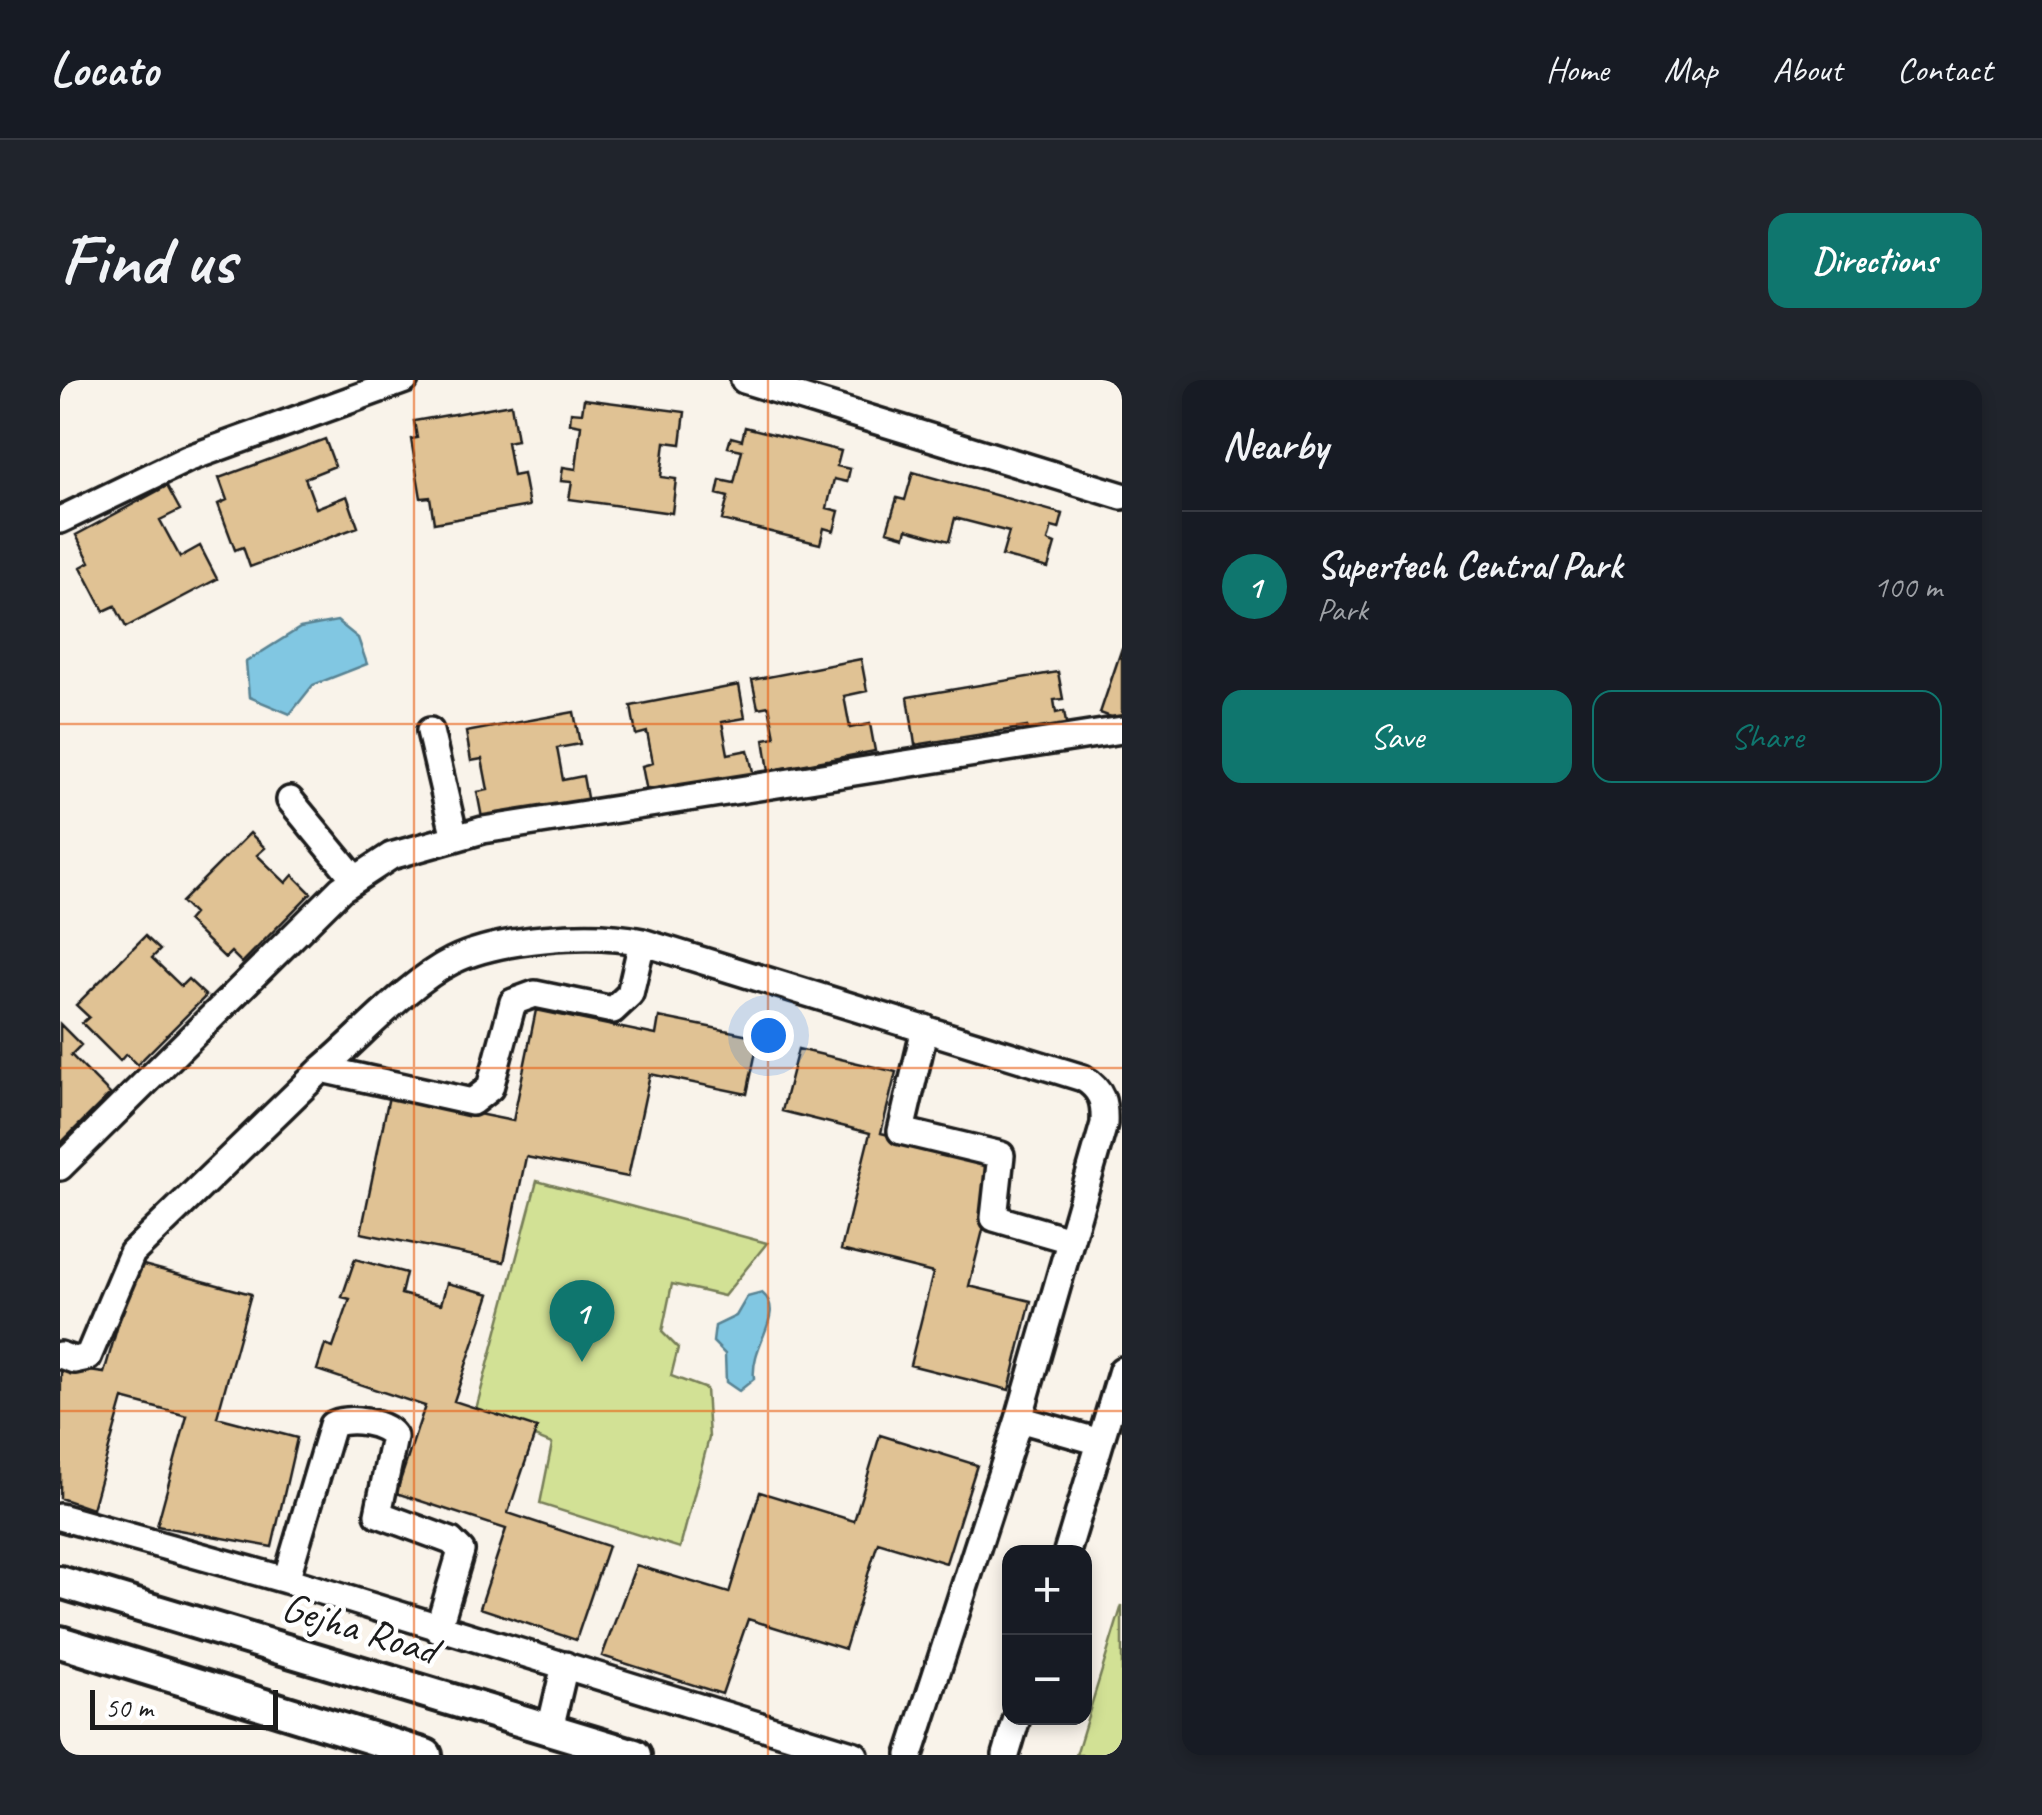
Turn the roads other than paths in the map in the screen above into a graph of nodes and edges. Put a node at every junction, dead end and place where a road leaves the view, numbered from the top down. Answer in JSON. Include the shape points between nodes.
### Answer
{"nodes":[{"id":1,"x":406,"y":380,"type":"edge"},
{"id":2,"x":744,"y":380,"type":"edge"},
{"id":3,"x":1122,"y":496,"type":"edge"},
{"id":4,"x":60,"y":520,"type":"edge"},
{"id":5,"x":1122,"y":730,"type":"edge"},
{"id":6,"x":430,"y":731,"type":"dead end"},
{"id":7,"x":290,"y":800,"type":"dead end"},
{"id":8,"x":455,"y":838,"type":"junction"},
{"id":9,"x":354,"y":879,"type":"junction"},
{"id":10,"x":642,"y":942,"type":"junction"},
{"id":11,"x":925,"y":1028,"type":"junction"},
{"id":12,"x":322,"y":1070,"type":"junction"},
{"id":13,"x":60,"y":1167,"type":"edge"},
{"id":14,"x":1070,"y":1240,"type":"junction"},
{"id":15,"x":60,"y":1355,"type":"edge"},
{"id":16,"x":1122,"y":1370,"type":"edge"},
{"id":17,"x":1018,"y":1419,"type":"junction"},
{"id":18,"x":1100,"y":1442,"type":"junction"},
{"id":19,"x":60,"y":1517,"type":"edge"},
{"id":20,"x":1069,"y":1545,"type":"edge"},
{"id":21,"x":286,"y":1580,"type":"junction"},
{"id":22,"x":60,"y":1582,"type":"edge"},
{"id":23,"x":438,"y":1628,"type":"junction"},
{"id":24,"x":60,"y":1642,"type":"edge"},
{"id":25,"x":564,"y":1665,"type":"junction"},
{"id":26,"x":1015,"y":1725,"type":"edge"},
{"id":27,"x":550,"y":1729,"type":"junction"},
{"id":28,"x":426,"y":1755,"type":"edge"},
{"id":29,"x":635,"y":1755,"type":"edge"},
{"id":30,"x":855,"y":1755,"type":"edge"},
{"id":31,"x":910,"y":1755,"type":"edge"},
{"id":32,"x":1006,"y":1755,"type":"edge"}],
"edges":[{"from":1,"to":4,"type":"street","via":[[221,445]]},
{"from":2,"to":3,"type":"street"},
{"from":5,"to":8,"type":"street"},
{"from":6,"to":8,"type":"street"},
{"from":7,"to":9,"type":"street"},
{"from":8,"to":9,"type":"street","via":[[391,856]]},
{"from":9,"to":13,"type":"street"},
{"from":10,"to":11,"type":"street"},
{"from":10,"to":12,"type":"street","via":[[574,938],[454,960]]},
{"from":10,"to":12,"type":"street","via":[[630,994],[613,1010],[535,994],[514,1002],[490,1088],[472,1102]]},
{"from":11,"to":14,"type":"street","via":[[1098,1088],[1104,1124]]},
{"from":11,"to":14,"type":"street","via":[[900,1131],[1002,1156],[994,1218]]},
{"from":12,"to":15,"type":"street","via":[[132,1253],[88,1357]]},
{"from":14,"to":17,"type":"street"},
{"from":16,"to":18,"type":"street"},
{"from":17,"to":18,"type":"street"},
{"from":17,"to":31,"type":"street"},
{"from":18,"to":20,"type":"street"},
{"from":19,"to":21,"type":"street"},
{"from":21,"to":23,"type":"street"},
{"from":21,"to":23,"type":"street","via":[[332,1425],[343,1420],[384,1427],[391,1430],[393,1446],[378,1514],[451,1541],[461,1551]]},
{"from":22,"to":27,"type":"street","name":"Gejha Road"},
{"from":23,"to":25,"type":"street"},
{"from":24,"to":28,"type":"street"},
{"from":25,"to":27,"type":"street"},
{"from":25,"to":30,"type":"street"},
{"from":26,"to":32,"type":"street"},
{"from":27,"to":29,"type":"street","name":"Gejha Road"}]}
